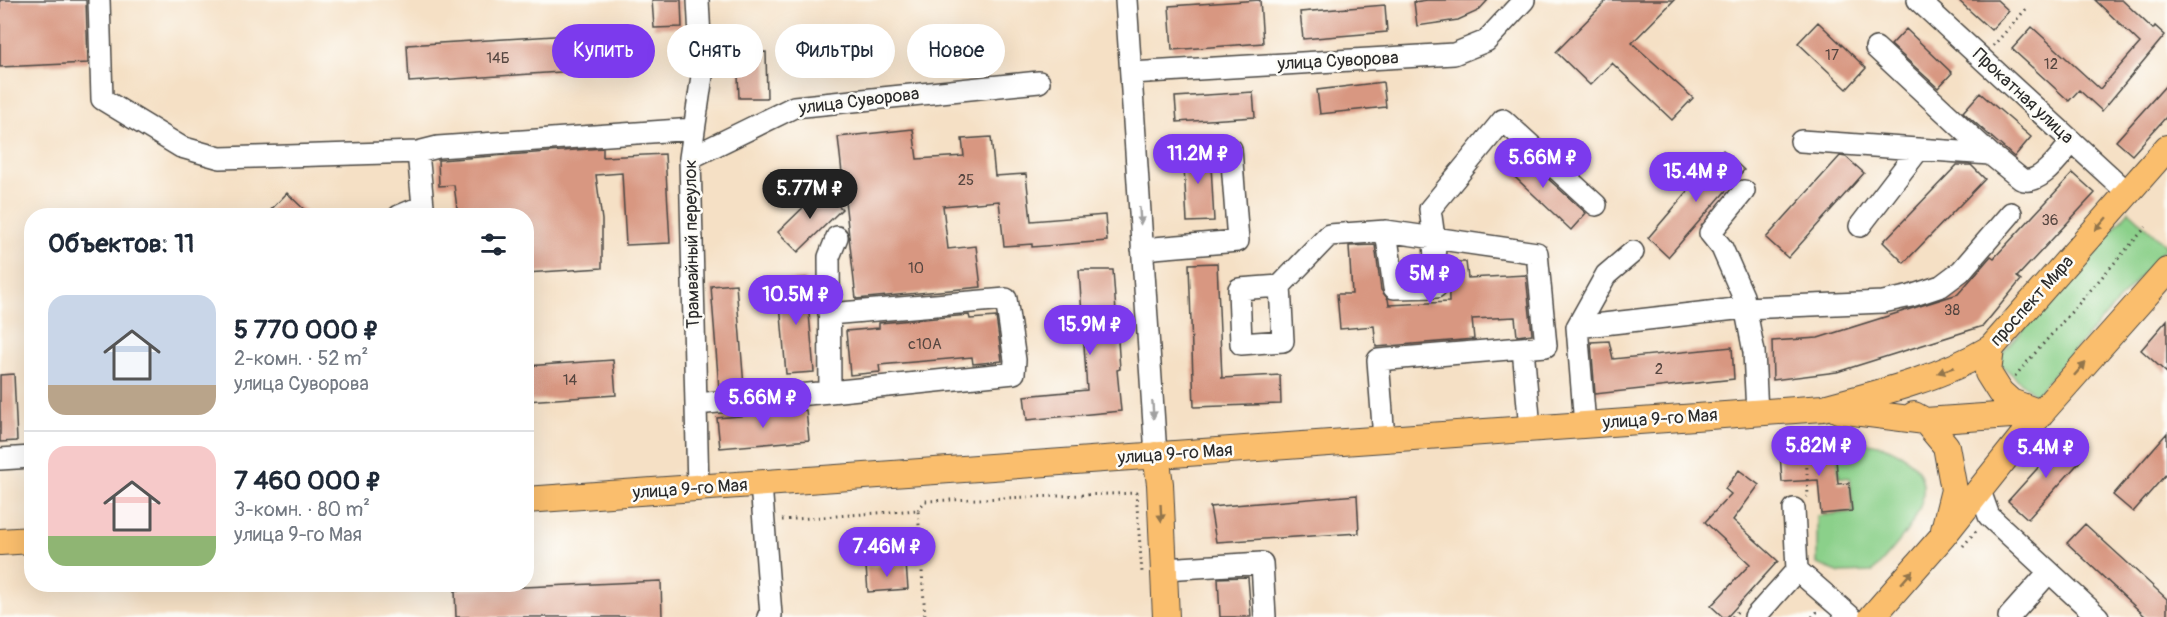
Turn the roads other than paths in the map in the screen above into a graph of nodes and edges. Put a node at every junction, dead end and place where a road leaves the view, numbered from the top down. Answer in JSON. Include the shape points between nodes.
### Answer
{"nodes":[{"id":1,"x":99,"y":0,"type":"edge"},
{"id":2,"x":698,"y":0,"type":"edge"},
{"id":3,"x":1126,"y":0,"type":"edge"},
{"id":4,"x":1524,"y":0,"type":"edge"},
{"id":5,"x":1918,"y":0,"type":"edge"},
{"id":6,"x":1876,"y":48,"type":"dead end"},
{"id":7,"x":1131,"y":73,"type":"junction"},
{"id":8,"x":1039,"y":82,"type":"dead end"},
{"id":9,"x":694,"y":129,"type":"junction"},
{"id":10,"x":1801,"y":141,"type":"dead end"},
{"id":11,"x":2072,"y":142,"type":"junction"},
{"id":12,"x":2167,"y":148,"type":"edge"},
{"id":13,"x":1231,"y":149,"type":"dead end"},
{"id":14,"x":1919,"y":149,"type":"junction"},
{"id":15,"x":418,"y":152,"type":"junction"},
{"id":16,"x":1990,"y":154,"type":"junction"},
{"id":17,"x":690,"y":158,"type":"junction"},
{"id":18,"x":1744,"y":191,"type":"dead end"},
{"id":19,"x":2128,"y":193,"type":"junction"},
{"id":20,"x":1596,"y":205,"type":"dead end"},
{"id":21,"x":418,"y":208,"type":"edge"},
{"id":22,"x":2011,"y":213,"type":"dead end"},
{"id":23,"x":1860,"y":226,"type":"dead end"},
{"id":24,"x":1386,"y":231,"type":"junction"},
{"id":25,"x":837,"y":237,"type":"dead end"},
{"id":26,"x":1434,"y":238,"type":"junction"},
{"id":27,"x":1142,"y":249,"type":"junction"},
{"id":28,"x":1634,"y":252,"type":"dead end"},
{"id":29,"x":2167,"y":271,"type":"edge"},
{"id":30,"x":1280,"y":286,"type":"dead end"},
{"id":31,"x":1744,"y":308,"type":"junction"},
{"id":32,"x":829,"y":314,"type":"junction"},
{"id":33,"x":1577,"y":327,"type":"junction"},
{"id":34,"x":1523,"y":348,"type":"junction"},
{"id":35,"x":1991,"y":348,"type":"junction"},
{"id":36,"x":830,"y":392,"type":"junction"},
{"id":37,"x":1876,"y":394,"type":"junction"},
{"id":38,"x":696,"y":404,"type":"junction"},
{"id":39,"x":1823,"y":408,"type":"junction"},
{"id":40,"x":1757,"y":413,"type":"junction"},
{"id":41,"x":2041,"y":413,"type":"junction"},
{"id":42,"x":1925,"y":421,"type":"junction"},
{"id":43,"x":1585,"y":425,"type":"junction"},
{"id":44,"x":1530,"y":429,"type":"junction"},
{"id":45,"x":1384,"y":439,"type":"junction"},
{"id":46,"x":1946,"y":446,"type":"junction"},
{"id":47,"x":1155,"y":455,"type":"junction"},
{"id":48,"x":24,"y":458,"type":"edge"},
{"id":49,"x":0,"y":459,"type":"edge"},
{"id":50,"x":761,"y":484,"type":"junction"},
{"id":51,"x":698,"y":488,"type":"junction"},
{"id":52,"x":1980,"y":491,"type":"junction"},
{"id":53,"x":534,"y":499,"type":"edge"},
{"id":54,"x":1794,"y":509,"type":"road end"},
{"id":55,"x":1943,"y":536,"type":"junction"},
{"id":56,"x":24,"y":540,"type":"edge"},
{"id":57,"x":0,"y":542,"type":"edge"},
{"id":58,"x":1164,"y":569,"type":"junction"},
{"id":59,"x":1797,"y":570,"type":"junction"},
{"id":60,"x":2049,"y":572,"type":"junction"},
{"id":61,"x":768,"y":617,"type":"edge"},
{"id":62,"x":1166,"y":617,"type":"edge"},
{"id":63,"x":1265,"y":617,"type":"edge"},
{"id":64,"x":1755,"y":617,"type":"edge"},
{"id":65,"x":1851,"y":617,"type":"edge"},
{"id":66,"x":1872,"y":617,"type":"edge"},
{"id":67,"x":2009,"y":617,"type":"edge"},
{"id":68,"x":2098,"y":617,"type":"edge"}],
"edges":[{"from":1,"to":15,"type":"street","via":[[102,99],[181,147],[220,158]]},
{"from":2,"to":9,"type":"street","name":"Трамвайный переулок","via":[[702,76]]},
{"from":3,"to":7,"type":"street"},
{"from":4,"to":7,"type":"street","name":"улица Суворова","via":[[1486,41],[1454,54]]},
{"from":5,"to":11,"type":"street","name":"Прокатная улица"},
{"from":6,"to":16,"type":"street"},
{"from":7,"to":27,"type":"street","one_way":true},
{"from":8,"to":17,"type":"street","name":"улица Суворова","via":[[794,107]]},
{"from":9,"to":15,"type":"street","via":[[438,147]]},
{"from":9,"to":17,"type":"street","name":"Трамвайный переулок"},
{"from":10,"to":14,"type":"street"},
{"from":11,"to":16,"type":"street","via":[[2037,178],[2026,181]]},
{"from":11,"to":19,"type":"street","name":"Прокатная улица"},
{"from":12,"to":19,"type":"main road","name":"проспект Мира"},
{"from":13,"to":27,"type":"street","via":[[1238,241]]},
{"from":14,"to":16,"type":"street"},
{"from":14,"to":23,"type":"street"},
{"from":15,"to":21,"type":"street","via":[[423,206]]},
{"from":17,"to":38,"type":"street","name":"Трамвайный переулок"},
{"from":18,"to":31,"type":"street","via":[[1710,233],[1722,248],[1743,296]]},
{"from":19,"to":35,"type":"main road","name":"проспект Мира","one_way":true},
{"from":20,"to":26,"type":"street","via":[[1503,120],[1430,209]]},
{"from":22,"to":31,"type":"street","via":[[1961,271],[1941,286],[1883,302]]},
{"from":24,"to":26,"type":"street"},
{"from":24,"to":26,"type":"street","via":[[1394,288],[1436,287]]},
{"from":24,"to":30,"type":"street","via":[[1329,235]]},
{"from":25,"to":32,"type":"street","via":[[829,257]]},
{"from":26,"to":34,"type":"street","via":[[1537,254],[1546,346]]},
{"from":27,"to":47,"type":"street","one_way":true},
{"from":28,"to":33,"type":"street","via":[[1606,275]]},
{"from":41,"to":29,"type":"main road","one_way":true},
{"from":31,"to":33,"type":"street"},
{"from":31,"to":40,"type":"street","via":[[1754,352]]},
{"from":32,"to":36,"type":"street"},
{"from":32,"to":36,"type":"street","via":[[1006,299],[1015,360],[1014,373]]},
{"from":33,"to":43,"type":"street"},
{"from":34,"to":44,"type":"street"},
{"from":34,"to":45,"type":"street","via":[[1378,360]]},
{"from":35,"to":37,"type":"main road","name":"проспект Мира","one_way":true,"via":[[1967,363]]},
{"from":35,"to":41,"type":"main road","via":[[1988,373],[2000,393],[2011,402]]},
{"from":36,"to":38,"type":"street"},
{"from":37,"to":39,"type":"main road","name":"проспект Мира"},
{"from":37,"to":42,"type":"main road"},
{"from":38,"to":51,"type":"street","name":"Трамвайный переулок"},
{"from":39,"to":40,"type":"main road","name":"улица 9-го Мая"},
{"from":39,"to":42,"type":"main road"},
{"from":40,"to":43,"type":"main road","name":"улица 9-го Мая"},
{"from":41,"to":42,"type":"main road"},
{"from":41,"to":52,"type":"main road"},
{"from":42,"to":46,"type":"main road"},
{"from":43,"to":44,"type":"main road","name":"улица 9-го Мая"},
{"from":44,"to":45,"type":"main road","name":"улица 9-го Мая"},
{"from":45,"to":47,"type":"main road","name":"улица 9-го Мая"},
{"from":46,"to":52,"type":"main road"},
{"from":46,"to":55,"type":"main road","via":[[1954,490]]},
{"from":47,"to":50,"type":"main road","name":"улица 9-го Мая"},
{"from":47,"to":58,"type":"main road","one_way":true},
{"from":48,"to":49,"type":"street"},
{"from":50,"to":51,"type":"main road","name":"улица 9-го Мая"},
{"from":50,"to":61,"type":"street","via":[[771,615]]},
{"from":51,"to":53,"type":"main road","name":"улица 9-го Мая"},
{"from":52,"to":55,"type":"main road"},
{"from":52,"to":60,"type":"street","via":[[1989,516]]},
{"from":54,"to":59,"type":"street"},
{"from":66,"to":55,"type":"main road","one_way":true},
{"from":56,"to":57,"type":"main road"},
{"from":58,"to":62,"type":"main road"},
{"from":58,"to":63,"type":"street","via":[[1262,563]]},
{"from":59,"to":64,"type":"street"},
{"from":59,"to":65,"type":"street"},
{"from":60,"to":67,"type":"street"},
{"from":60,"to":68,"type":"street"}]}
